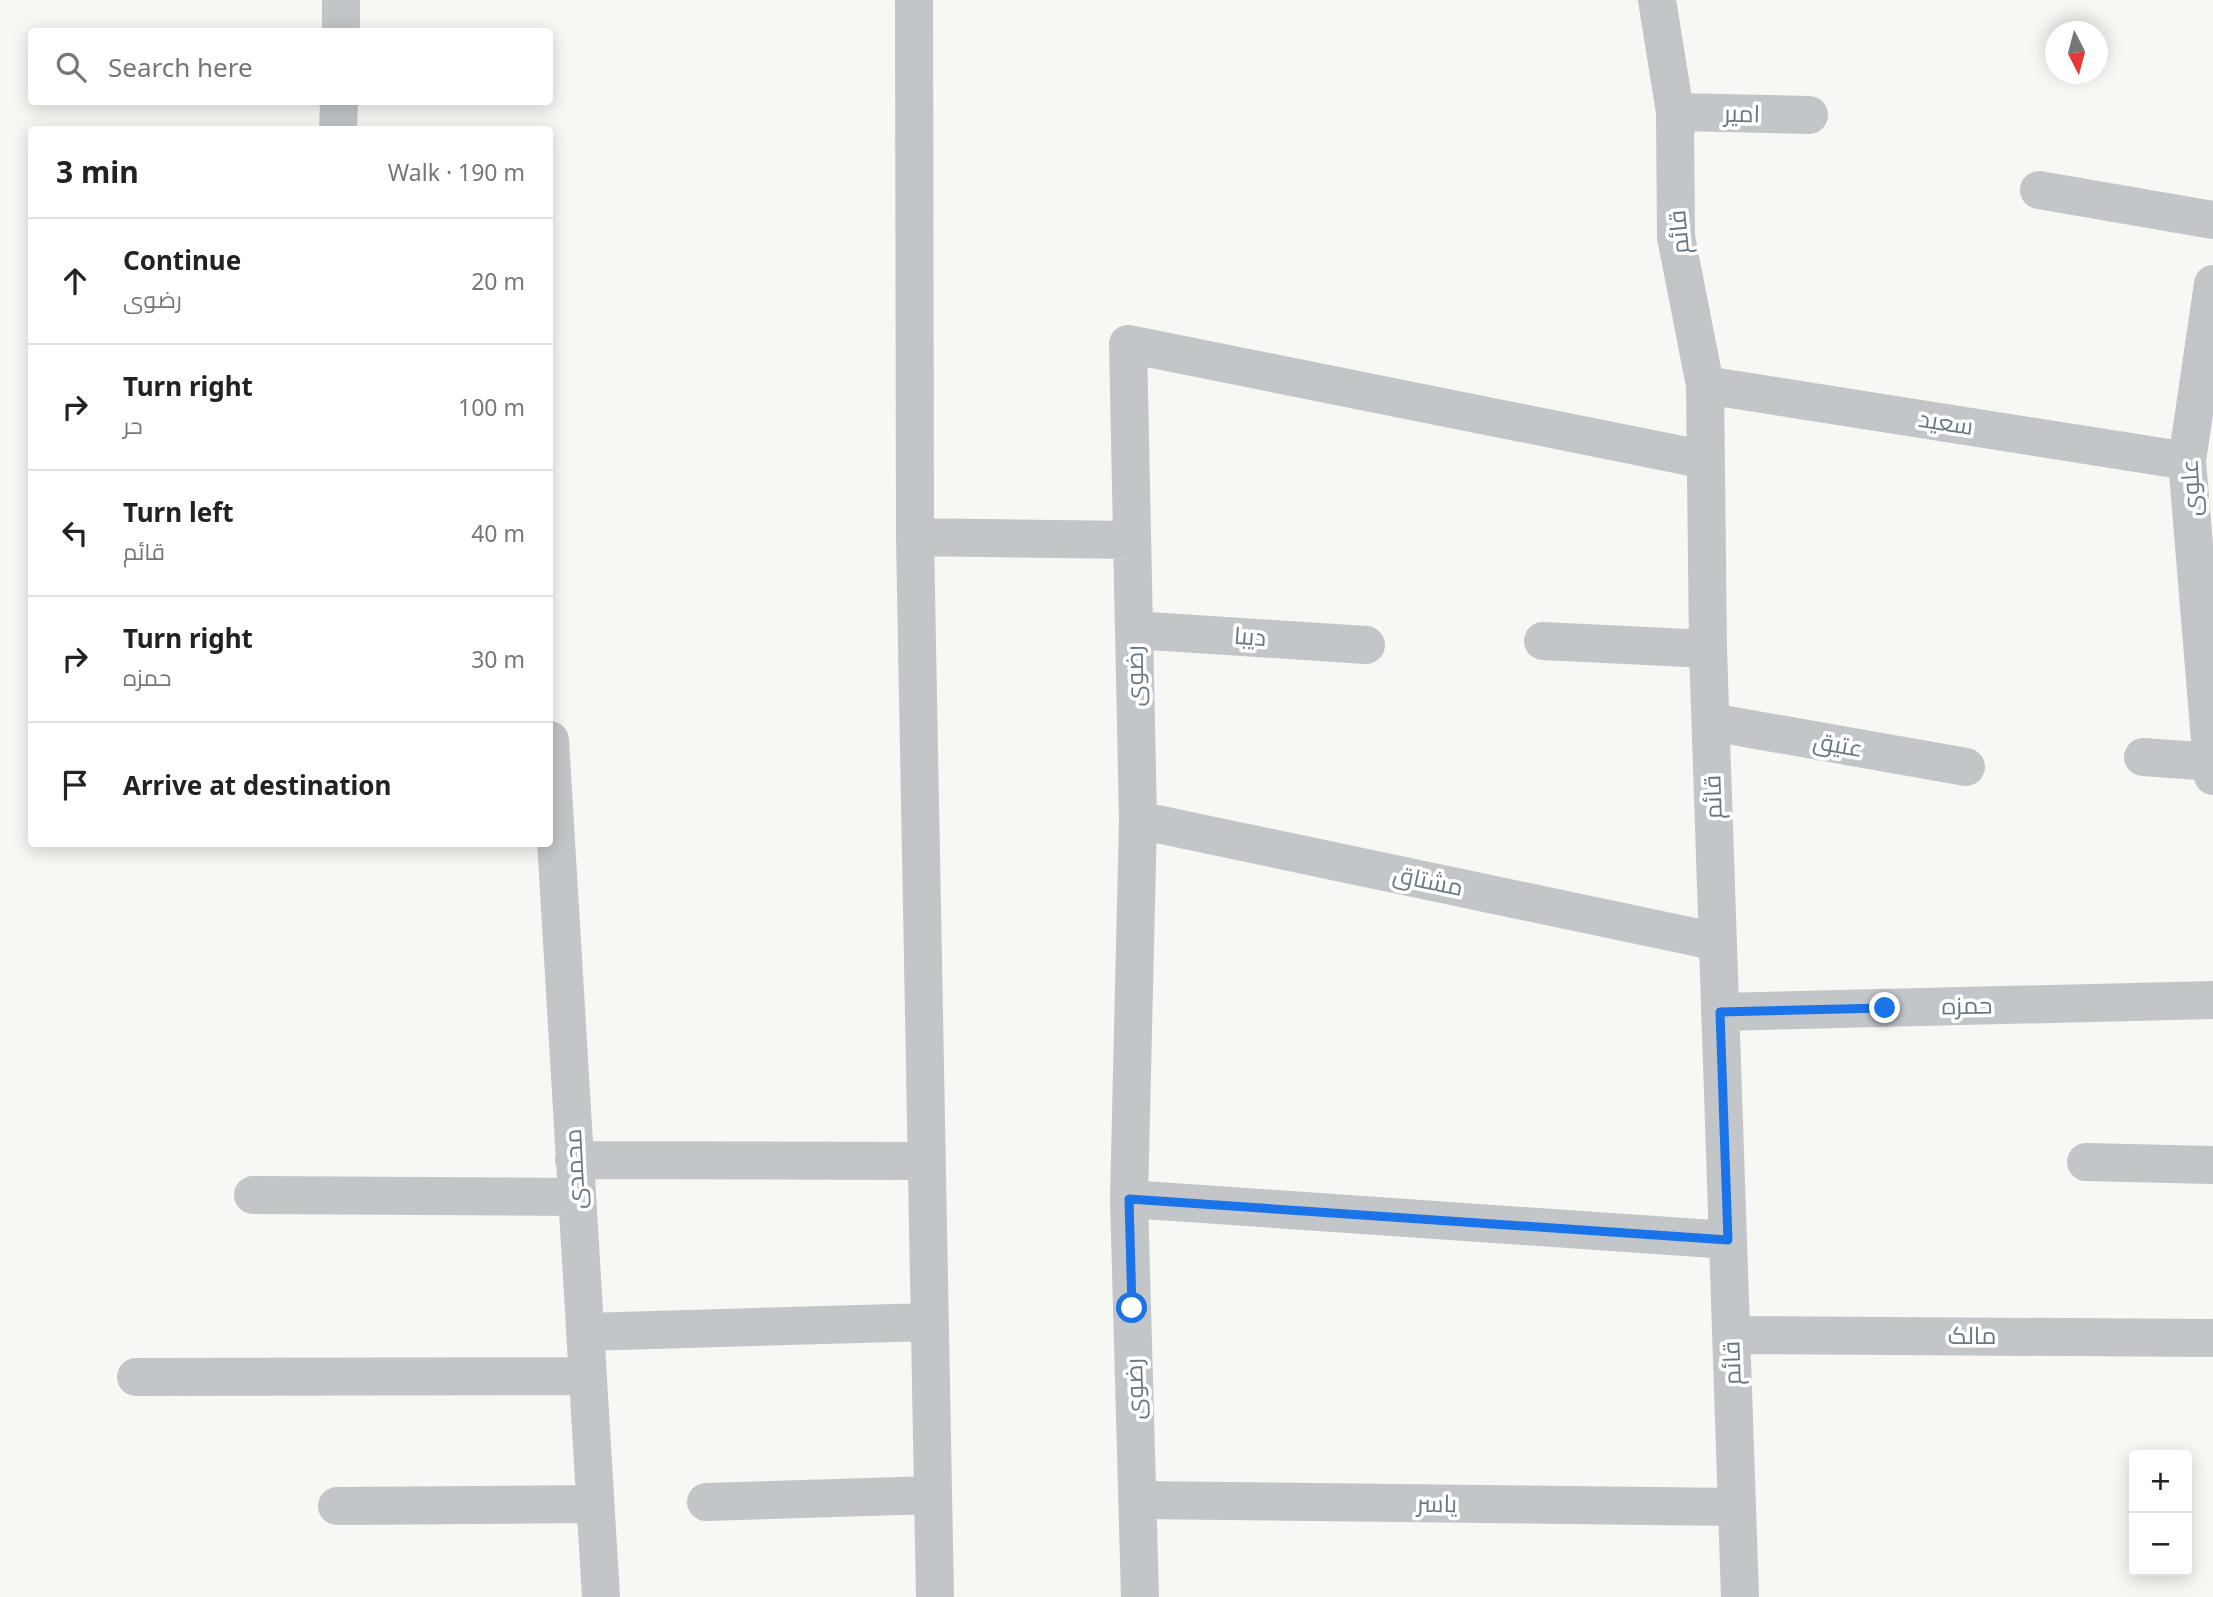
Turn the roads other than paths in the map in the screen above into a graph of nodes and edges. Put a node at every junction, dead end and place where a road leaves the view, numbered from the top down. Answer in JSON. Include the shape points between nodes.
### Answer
{"nodes":[{"id":1,"x":341,"y":0,"type":"edge"},
{"id":2,"x":914,"y":0,"type":"edge"},
{"id":3,"x":1657,"y":0,"type":"edge"},
{"id":4,"x":341,"y":28,"type":"edge"},
{"id":5,"x":339,"y":105,"type":"edge"},
{"id":6,"x":1675,"y":112,"type":"junction"},
{"id":7,"x":1809,"y":115,"type":"dead end"},
{"id":8,"x":338,"y":126,"type":"edge"},
{"id":9,"x":2039,"y":190,"type":"dead end"},
{"id":10,"x":2213,"y":220,"type":"edge"},
{"id":11,"x":2213,"y":284,"type":"edge"},
{"id":12,"x":1705,"y":385,"type":"junction"},
{"id":13,"x":1706,"y":460,"type":"junction"},
{"id":14,"x":2196,"y":472,"type":"edge"},
{"id":15,"x":915,"y":537,"type":"junction"},
{"id":16,"x":1132,"y":540,"type":"junction"},
{"id":17,"x":2207,"y":622,"type":"edge"},
{"id":18,"x":1134,"y":630,"type":"junction"},
{"id":19,"x":1543,"y":641,"type":"dead end"},
{"id":20,"x":1366,"y":645,"type":"dead end"},
{"id":21,"x":1708,"y":649,"type":"junction"},
{"id":22,"x":1711,"y":722,"type":"junction"},
{"id":23,"x":2144,"y":757,"type":"dead end"},
{"id":24,"x":1966,"y":767,"type":"dead end"},
{"id":25,"x":2212,"y":769,"type":"edge"},
{"id":26,"x":553,"y":793,"type":"edge"},
{"id":27,"x":1138,"y":820,"type":"junction"},
{"id":28,"x":1718,"y":942,"type":"junction"},
{"id":29,"x":2213,"y":1000,"type":"edge"},
{"id":30,"x":1720,"y":1012,"type":"junction"},
{"id":31,"x":926,"y":1161,"type":"junction"},
{"id":32,"x":2086,"y":1161,"type":"dead end"},
{"id":33,"x":2213,"y":1165,"type":"edge"},
{"id":34,"x":575,"y":1178,"type":"junction"},
{"id":35,"x":253,"y":1195,"type":"dead end"},
{"id":36,"x":1129,"y":1199,"type":"junction"},
{"id":37,"x":1728,"y":1240,"type":"junction"},
{"id":38,"x":929,"y":1322,"type":"junction"},
{"id":39,"x":585,"y":1332,"type":"junction"},
{"id":40,"x":1731,"y":1335,"type":"junction"},
{"id":41,"x":2213,"y":1338,"type":"edge"},
{"id":42,"x":588,"y":1376,"type":"junction"},
{"id":43,"x":136,"y":1377,"type":"dead end"},
{"id":44,"x":933,"y":1494,"type":"junction"},
{"id":45,"x":1138,"y":1500,"type":"junction"},
{"id":46,"x":706,"y":1502,"type":"dead end"},
{"id":47,"x":595,"y":1504,"type":"junction"},
{"id":48,"x":337,"y":1506,"type":"dead end"},
{"id":49,"x":1737,"y":1507,"type":"junction"},
{"id":50,"x":601,"y":1597,"type":"edge"},
{"id":51,"x":935,"y":1597,"type":"edge"},
{"id":52,"x":1140,"y":1597,"type":"edge"},
{"id":53,"x":1740,"y":1597,"type":"edge"}],
"edges":[{"from":1,"to":4,"type":"street"},
{"from":2,"to":15,"type":"street"},
{"from":3,"to":6,"type":"street","name":"قائم"},
{"from":5,"to":8,"type":"street"},
{"from":6,"to":7,"type":"street","name":"امیر"},
{"from":6,"to":12,"type":"street","name":"قائم","via":[[1676,237]]},
{"from":9,"to":10,"type":"street"},
{"from":11,"to":14,"type":"street","name":"علوی"},
{"from":12,"to":13,"type":"street","name":"قائم"},
{"from":12,"to":14,"type":"street","name":"سعید"},
{"from":13,"to":16,"type":"street","name":"رضوی","via":[[1128,344]]},
{"from":13,"to":21,"type":"street","name":"قائم"},
{"from":14,"to":17,"type":"street","name":"علوی"},
{"from":15,"to":16,"type":"street"},
{"from":15,"to":31,"type":"street"},
{"from":16,"to":18,"type":"street","name":"رضوی"},
{"from":17,"to":25,"type":"street","name":"علوی"},
{"from":18,"to":20,"type":"street","name":"دیبا"},
{"from":18,"to":27,"type":"street","name":"رضوی"},
{"from":19,"to":21,"type":"street"},
{"from":21,"to":22,"type":"street","name":"قائم"},
{"from":22,"to":24,"type":"street","name":"عتیق"},
{"from":22,"to":28,"type":"street","name":"قائم"},
{"from":23,"to":25,"type":"street"},
{"from":26,"to":34,"type":"street","name":"محمدی"},
{"from":27,"to":28,"type":"street","name":"مشتاق"},
{"from":27,"to":36,"type":"street","name":"رضوی"},
{"from":28,"to":30,"type":"street","name":"قائم"},
{"from":29,"to":30,"type":"street","name":"حمزه"},
{"from":30,"to":37,"type":"street","name":"قائم"},
{"from":31,"to":34,"type":"street"},
{"from":31,"to":38,"type":"street"},
{"from":32,"to":33,"type":"street"},
{"from":34,"to":35,"type":"street"},
{"from":34,"to":39,"type":"street","name":"محمدی"},
{"from":36,"to":37,"type":"street"},
{"from":36,"to":45,"type":"street","name":"رضوی"},
{"from":37,"to":40,"type":"street","name":"قائم"},
{"from":38,"to":39,"type":"street"},
{"from":38,"to":44,"type":"street"},
{"from":39,"to":42,"type":"street","name":"محمدی"},
{"from":40,"to":41,"type":"street","name":"مالک"},
{"from":40,"to":49,"type":"street","name":"قائم"},
{"from":42,"to":43,"type":"street"},
{"from":42,"to":47,"type":"street","name":"محمدی"},
{"from":44,"to":46,"type":"street"},
{"from":44,"to":51,"type":"street"},
{"from":45,"to":49,"type":"street","name":"یاسر"},
{"from":45,"to":52,"type":"street","name":"رضوی"},
{"from":47,"to":48,"type":"street"},
{"from":47,"to":50,"type":"street","name":"محمدی"},
{"from":49,"to":53,"type":"street","name":"قائم"}]}
